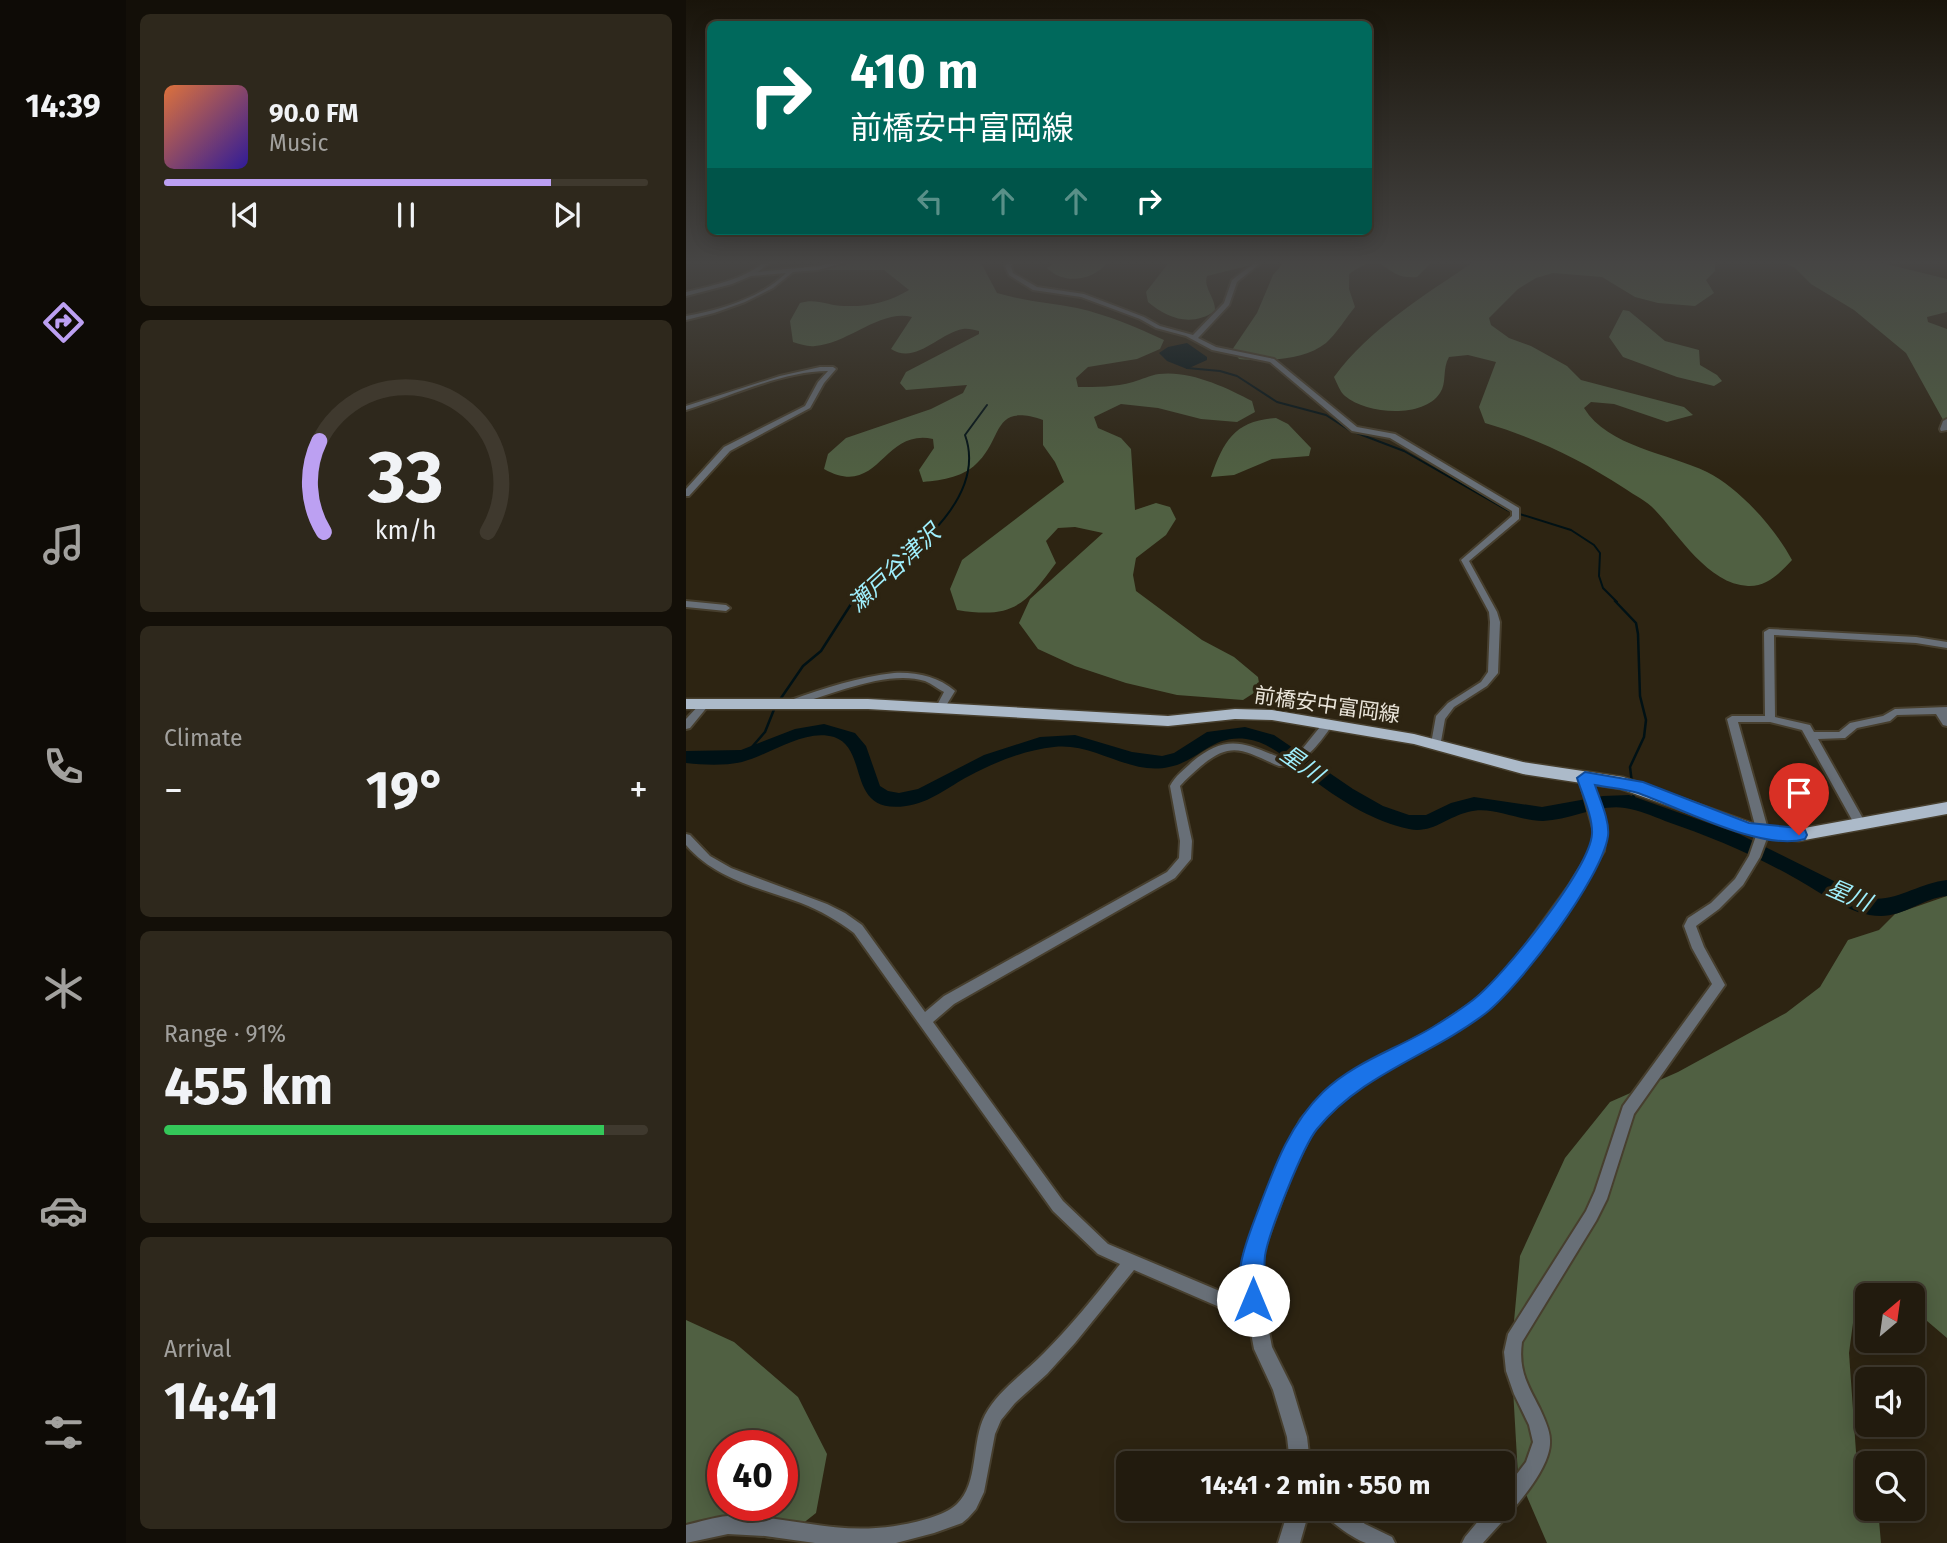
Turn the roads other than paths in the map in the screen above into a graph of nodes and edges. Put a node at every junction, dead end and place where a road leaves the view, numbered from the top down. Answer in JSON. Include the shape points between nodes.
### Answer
{"nodes":[{"id":1,"x":1180,"y":333,"type":"edge"},
{"id":2,"x":1199,"y":333,"type":"edge"},
{"id":3,"x":1195,"y":337,"type":"junction"},
{"id":4,"x":686,"y":408,"type":"edge"},
{"id":5,"x":686,"y":494,"type":"edge"},
{"id":6,"x":686,"y":604,"type":"edge"},
{"id":7,"x":726,"y":608,"type":"dead end"},
{"id":8,"x":1947,"y":645,"type":"edge"},
{"id":9,"x":794,"y":702,"type":"junction"},
{"id":10,"x":686,"y":704,"type":"edge"},
{"id":11,"x":705,"y":704,"type":"junction"},
{"id":12,"x":941,"y":707,"type":"junction"},
{"id":13,"x":1943,"y":710,"type":"edge"},
{"id":14,"x":1770,"y":719,"type":"junction"},
{"id":15,"x":1947,"y":723,"type":"edge"},
{"id":16,"x":1328,"y":724,"type":"junction"},
{"id":17,"x":686,"y":726,"type":"edge"},
{"id":18,"x":1812,"y":735,"type":"junction"},
{"id":19,"x":1436,"y":744,"type":"junction"},
{"id":20,"x":1587,"y":783,"type":"junction"},
{"id":21,"x":1947,"y":808,"type":"edge"},
{"id":22,"x":1595,"y":812,"type":"joint"},
{"id":23,"x":1860,"y":824,"type":"junction"},
{"id":24,"x":1763,"y":833,"type":"junction"},
{"id":25,"x":686,"y":838,"type":"edge"},
{"id":26,"x":924,"y":1021,"type":"junction"},
{"id":27,"x":1130,"y":1263,"type":"junction"},
{"id":28,"x":1254,"y":1314,"type":"junction"},
{"id":29,"x":1299,"y":1451,"type":"edge"},
{"id":30,"x":1515,"y":1490,"type":"edge"},
{"id":31,"x":1296,"y":1521,"type":"edge"},
{"id":32,"x":1347,"y":1521,"type":"edge"},
{"id":33,"x":1490,"y":1521,"type":"edge"},
{"id":34,"x":686,"y":1534,"type":"edge"},
{"id":35,"x":1289,"y":1543,"type":"edge"},
{"id":36,"x":1386,"y":1543,"type":"edge"},
{"id":37,"x":1471,"y":1543,"type":"edge"}],
"edges":[{"from":1,"to":3,"type":"street"},
{"from":2,"to":3,"type":"street"},
{"from":3,"to":19,"type":"street","via":[[1214,349],[1272,360],[1355,429],[1392,436],[1517,511],[1465,560],[1493,612],[1493,673],[1440,718]]},
{"from":4,"to":5,"type":"street","via":[[782,378],[833,369],[808,407],[727,449]]},
{"from":6,"to":7,"type":"street"},
{"from":8,"to":14,"type":"street","via":[[1769,632]]},
{"from":9,"to":11,"type":"main road","name":"前橋安中富岡線"},
{"from":9,"to":12,"type":"main road","name":"前橋安中富岡線"},
{"from":9,"to":12,"type":"street","via":[[855,683],[918,677],[950,691]]},
{"from":10,"to":11,"type":"main road","name":"前橋安中富岡線"},
{"from":11,"to":17,"type":"street"},
{"from":12,"to":16,"type":"main road","name":"前橋安中富岡線","via":[[1168,720],[1272,715]]},
{"from":13,"to":15,"type":"street"},
{"from":13,"to":18,"type":"street","via":[[1895,712],[1886,719],[1854,725],[1841,736]]},
{"from":14,"to":18,"type":"street","via":[[1806,727]]},
{"from":14,"to":24,"type":"street","via":[[1732,719]]},
{"from":16,"to":19,"type":"main road","name":"前橋安中富岡線"},
{"from":16,"to":26,"type":"street","via":[[1307,751],[1283,763],[1250,749],[1230,746],[1213,750],[1175,786],[1183,817],[1185,859],[1171,875],[949,1000]]},
{"from":18,"to":23,"type":"street"},
{"from":19,"to":20,"type":"main road","name":"前橋安中富岡線"},
{"from":20,"to":22,"type":"street"},
{"from":20,"to":24,"type":"main road","name":"前橋安中富岡線","via":[[1637,787]]},
{"from":21,"to":23,"type":"main road","name":"前橋安中富岡線"},
{"from":22,"to":28,"type":"street","via":[[1601,832],[1597,851],[1516,971],[1480,1006],[1438,1034],[1357,1077],[1307,1125],[1286,1166],[1254,1252]]},
{"from":23,"to":24,"type":"main road","name":"前橋安中富岡線","via":[[1799,835]]},
{"from":24,"to":30,"type":"street","via":[[1739,882],[1690,926],[1719,985],[1717,991],[1628,1111],[1602,1194],[1514,1340],[1513,1375],[1542,1441],[1532,1468]]},
{"from":25,"to":26,"type":"street","via":[[706,860],[723,869],[821,905],[846,919]]},
{"from":26,"to":27,"type":"street","via":[[1058,1206],[1103,1250]]},
{"from":27,"to":28,"type":"street"},
{"from":27,"to":34,"type":"street","via":[[1091,1313],[990,1423],[977,1491],[961,1514],[877,1537],[824,1537],[725,1525]]},
{"from":28,"to":29,"type":"street","via":[[1262,1349],[1282,1387]]},
{"from":31,"to":35,"type":"street"},
{"from":32,"to":36,"type":"street"},
{"from":33,"to":37,"type":"street"}]}
